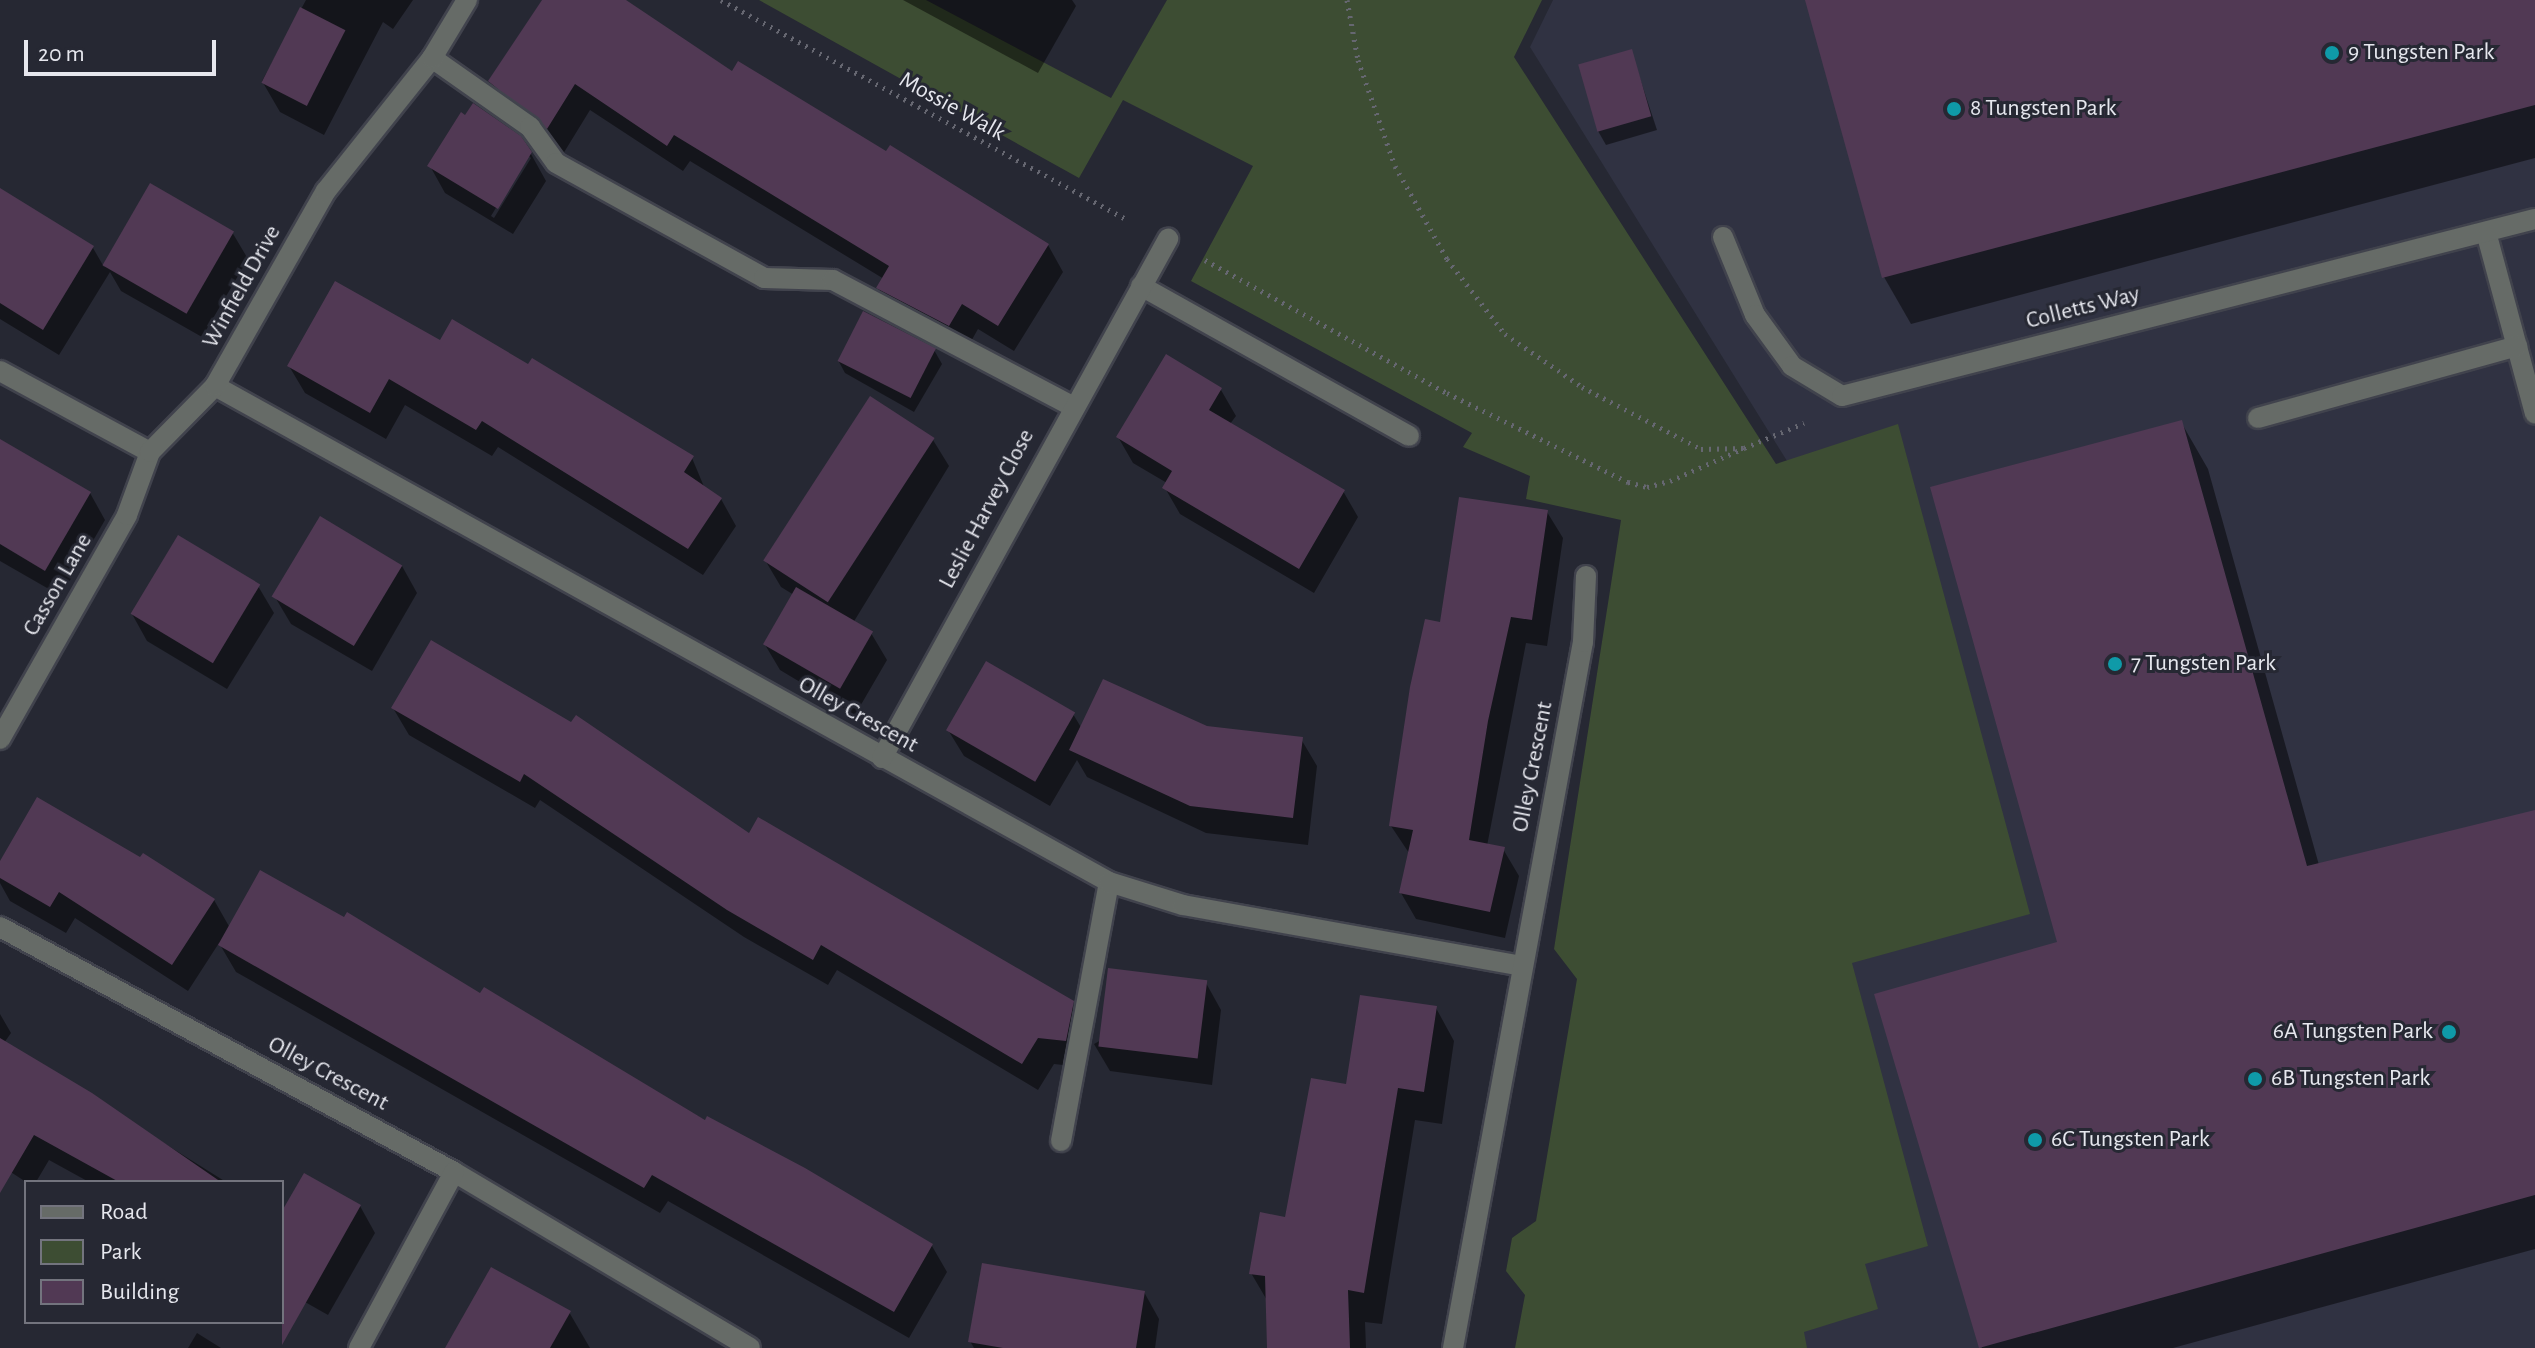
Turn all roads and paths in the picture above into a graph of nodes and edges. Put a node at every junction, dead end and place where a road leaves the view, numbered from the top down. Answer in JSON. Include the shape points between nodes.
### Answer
{"nodes":[{"id":1,"x":467,"y":0,"type":"edge"},
{"id":2,"x":721,"y":0,"type":"edge"},
{"id":3,"x":1347,"y":0,"type":"edge"},
{"id":4,"x":432,"y":58,"type":"junction"},
{"id":5,"x":2535,"y":219,"type":"edge"},
{"id":6,"x":2486,"y":232,"type":"junction"},
{"id":7,"x":1723,"y":237,"type":"dead end"},
{"id":8,"x":1168,"y":239,"type":"junction"},
{"id":9,"x":1141,"y":286,"type":"junction"},
{"id":10,"x":2517,"y":346,"type":"junction"},
{"id":11,"x":0,"y":371,"type":"edge"},
{"id":12,"x":215,"y":386,"type":"junction"},
{"id":13,"x":1842,"y":396,"type":"junction"},
{"id":14,"x":1072,"y":406,"type":"junction"},
{"id":15,"x":2535,"y":413,"type":"edge"},
{"id":16,"x":2258,"y":418,"type":"dead end"},
{"id":17,"x":1409,"y":436,"type":"dead end"},
{"id":18,"x":1744,"y":448,"type":"junction"},
{"id":19,"x":150,"y":452,"type":"junction"},
{"id":20,"x":1586,"y":576,"type":"dead end"},
{"id":21,"x":0,"y":739,"type":"edge"},
{"id":22,"x":882,"y":758,"type":"junction"},
{"id":23,"x":1109,"y":882,"type":"junction"},
{"id":24,"x":0,"y":927,"type":"edge"},
{"id":25,"x":1521,"y":966,"type":"junction"},
{"id":26,"x":1061,"y":1141,"type":"dead end"},
{"id":27,"x":454,"y":1172,"type":"junction"},
{"id":28,"x":359,"y":1348,"type":"edge"},
{"id":29,"x":750,"y":1348,"type":"edge"},
{"id":30,"x":1453,"y":1348,"type":"edge"}],
"edges":[{"from":1,"to":4,"type":"street","name":"Winfield Drive"},
{"from":2,"to":8,"type":"path","name":"Mossie Walk"},
{"from":3,"to":18,"type":"path","via":[[1358,60],[1395,166],[1447,259],[1505,334],[1582,387],[1701,449]]},
{"from":4,"to":12,"type":"street","name":"Winfield Drive","via":[[326,191]]},
{"from":4,"to":14,"type":"street","via":[[530,127],[556,163],[764,278],[833,280]]},
{"from":5,"to":6,"type":"street","name":"Colletts Way"},
{"from":6,"to":10,"type":"street"},
{"from":6,"to":13,"type":"street","name":"Colletts Way"},
{"from":7,"to":13,"type":"street","via":[[1755,315],[1792,366]]},
{"from":8,"to":9,"type":"street","name":"Leslie Harvey Close"},
{"from":8,"to":18,"type":"path","name":"Mossie Walk","via":[[1447,393],[1628,482],[1647,487],[1670,481]]},
{"from":9,"to":14,"type":"street","name":"Leslie Harvey Close"},
{"from":9,"to":17,"type":"street"},
{"from":10,"to":15,"type":"street"},
{"from":10,"to":16,"type":"street"},
{"from":11,"to":19,"type":"street"},
{"from":12,"to":19,"type":"street","name":"Winfield Drive"},
{"from":12,"to":22,"type":"street","name":"Olley Crescent"},
{"from":13,"to":18,"type":"path","via":[[1794,431]]},
{"from":14,"to":22,"type":"street","name":"Leslie Harvey Close"},
{"from":19,"to":21,"type":"street","name":"Casson Lane","via":[[127,515]]},
{"from":20,"to":25,"type":"street","name":"Olley Crescent","via":[[1583,642]]},
{"from":22,"to":23,"type":"street","name":"Olley Crescent"},
{"from":23,"to":25,"type":"street","name":"Olley Crescent","via":[[1183,905]]},
{"from":23,"to":26,"type":"street"},
{"from":24,"to":27,"type":"street","name":"Olley Crescent"},
{"from":25,"to":30,"type":"street","name":"Olley Crescent"},
{"from":27,"to":28,"type":"street"},
{"from":27,"to":29,"type":"street","name":"Olley Crescent"}]}
